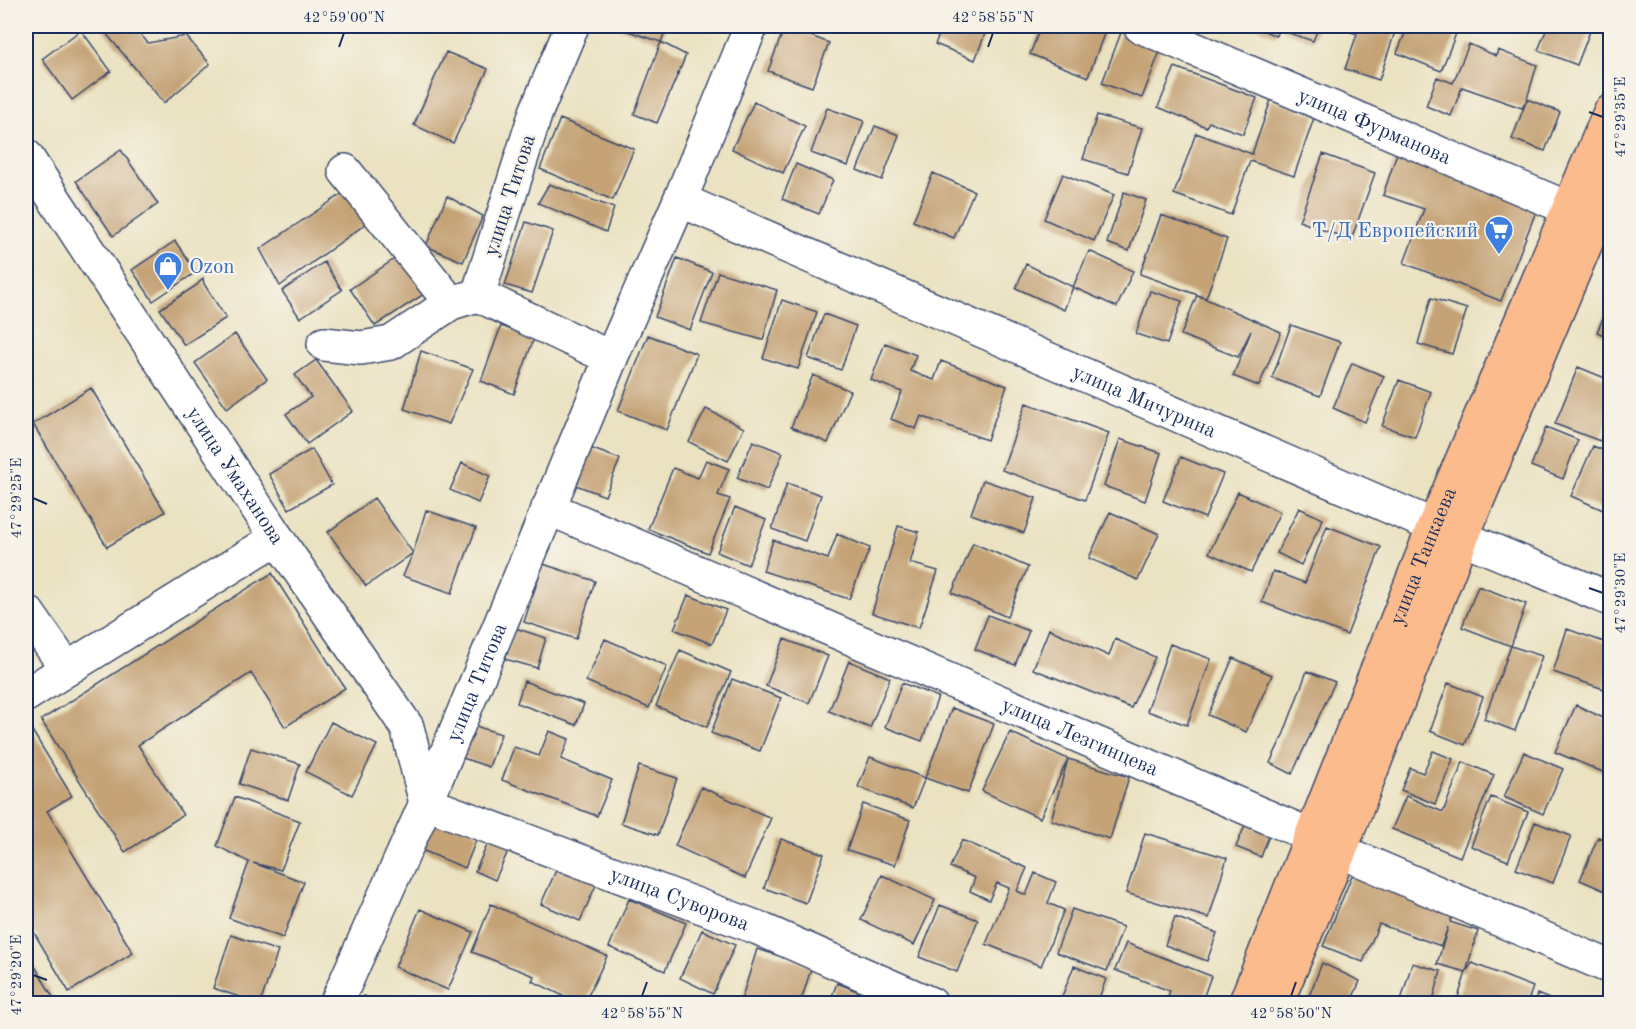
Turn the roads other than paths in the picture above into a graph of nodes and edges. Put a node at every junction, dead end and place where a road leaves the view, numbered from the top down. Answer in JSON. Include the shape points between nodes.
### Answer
{"nodes":[{"id":1,"x":572,"y":26,"type":"edge"},
{"id":2,"x":751,"y":26,"type":"edge"},
{"id":3,"x":1140,"y":26,"type":"edge"},
{"id":4,"x":1611,"y":112,"type":"edge"},
{"id":5,"x":26,"y":156,"type":"edge"},
{"id":6,"x":345,"y":171,"type":"dead end"},
{"id":7,"x":1611,"y":186,"type":"edge"},
{"id":8,"x":680,"y":200,"type":"junction"},
{"id":9,"x":1592,"y":219,"type":"edge"},
{"id":10,"x":464,"y":299,"type":"junction"},
{"id":11,"x":324,"y":344,"type":"dead end"},
{"id":12,"x":611,"y":358,"type":"junction"},
{"id":13,"x":548,"y":508,"type":"junction"},
{"id":14,"x":1448,"y":532,"type":"junction"},
{"id":15,"x":277,"y":538,"type":"junction"},
{"id":16,"x":1611,"y":599,"type":"edge"},
{"id":17,"x":26,"y":615,"type":"edge"},
{"id":18,"x":67,"y":669,"type":"junction"},
{"id":19,"x":26,"y":695,"type":"edge"},
{"id":20,"x":426,"y":803,"type":"junction"},
{"id":21,"x":1326,"y":843,"type":"junction"},
{"id":22,"x":1611,"y":968,"type":"edge"},
{"id":23,"x":336,"y":1004,"type":"edge"},
{"id":24,"x":931,"y":1004,"type":"edge"},
{"id":25,"x":1245,"y":1004,"type":"edge"},
{"id":26,"x":1276,"y":1004,"type":"edge"}],
"edges":[{"from":1,"to":10,"type":"street","name":"улица Титова"},
{"from":2,"to":8,"type":"street","name":"улица Титова"},
{"from":3,"to":9,"type":"street","name":"улица Фурманова"},
{"from":4,"to":9,"type":"main road","name":"улица Танкаева"},
{"from":5,"to":15,"type":"street","name":"улица Умаханова"},
{"from":6,"to":10,"type":"street"},
{"from":7,"to":9,"type":"main road","name":"улица Танкаева"},
{"from":8,"to":12,"type":"street","name":"улица Титова"},
{"from":8,"to":14,"type":"street","name":"улица Мичурина"},
{"from":9,"to":14,"type":"main road","name":"улица Танкаева"},
{"from":10,"to":11,"type":"street","via":[[391,343],[361,348]]},
{"from":10,"to":12,"type":"street"},
{"from":12,"to":13,"type":"street","name":"улица Титова"},
{"from":13,"to":20,"type":"street","name":"улица Титова"},
{"from":13,"to":21,"type":"street","name":"улица Лезгинцева"},
{"from":14,"to":16,"type":"street","name":"улица Мичурина"},
{"from":14,"to":21,"type":"main road","name":"улица Танкаева"},
{"from":15,"to":18,"type":"street"},
{"from":15,"to":20,"type":"street","name":"улица Умаханова","via":[[407,727]]},
{"from":17,"to":18,"type":"street"},
{"from":18,"to":19,"type":"street"},
{"from":20,"to":23,"type":"street","name":"улица Титова"},
{"from":20,"to":24,"type":"street","name":"улица Суворова","via":[[758,928]]},
{"from":21,"to":22,"type":"street","name":"улица Лезгинцева"},
{"from":21,"to":25,"type":"main road","name":"улица Танкаева"},
{"from":21,"to":26,"type":"main road","name":"улица Танкаева"}]}
